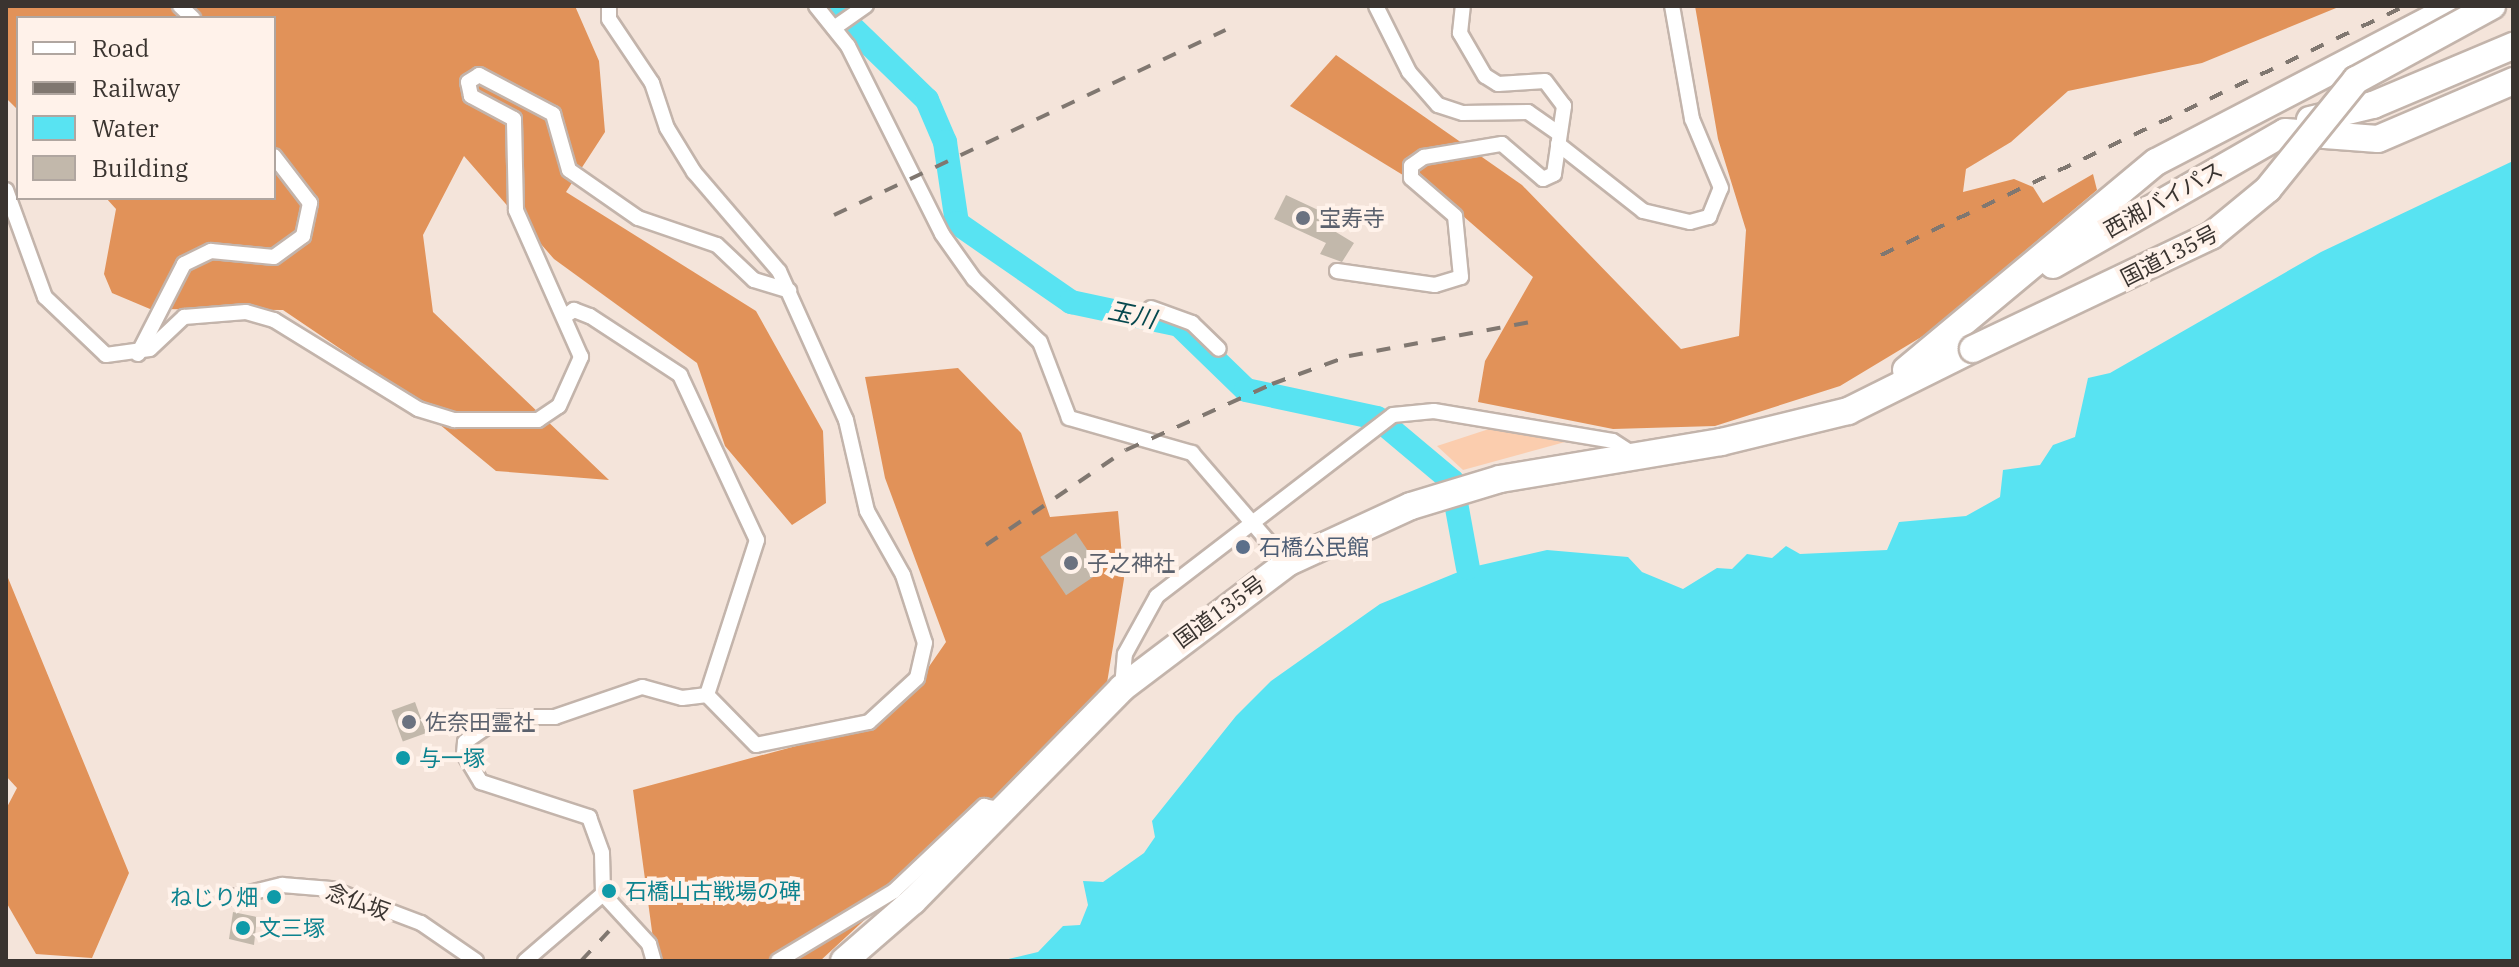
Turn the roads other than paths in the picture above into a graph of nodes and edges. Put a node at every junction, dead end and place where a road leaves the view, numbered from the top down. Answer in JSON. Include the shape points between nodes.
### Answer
{"nodes":[{"id":1,"x":609,"y":6,"type":"edge"},
{"id":2,"x":816,"y":6,"type":"edge"},
{"id":3,"x":1376,"y":6,"type":"edge"},
{"id":4,"x":1463,"y":6,"type":"edge"},
{"id":5,"x":1672,"y":6,"type":"edge"},
{"id":6,"x":2456,"y":6,"type":"edge"},
{"id":7,"x":2492,"y":6,"type":"edge"},
{"id":8,"x":862,"y":12,"type":"edge"},
{"id":9,"x":834,"y":28,"type":"junction"},
{"id":10,"x":2513,"y":46,"type":"edge"},
{"id":11,"x":2513,"y":81,"type":"edge"},
{"id":12,"x":1559,"y":139,"type":"junction"},
{"id":13,"x":276,"y":159,"type":"edge"},
{"id":14,"x":6,"y":190,"type":"edge"},
{"id":15,"x":2070,"y":248,"type":"junction"},
{"id":16,"x":1337,"y":271,"type":"dead end"},
{"id":17,"x":2010,"y":286,"type":"junction"},
{"id":18,"x":789,"y":291,"type":"junction"},
{"id":19,"x":1151,"y":308,"type":"dead end"},
{"id":20,"x":565,"y":316,"type":"junction"},
{"id":21,"x":1219,"y":349,"type":"dead end"},
{"id":22,"x":138,"y":354,"type":"junction"},
{"id":23,"x":1848,"y":411,"type":"junction"},
{"id":24,"x":1792,"y":427,"type":"junction"},
{"id":25,"x":1633,"y":454,"type":"junction"},
{"id":26,"x":1249,"y":521,"type":"junction"},
{"id":27,"x":1294,"y":560,"type":"junction"},
{"id":28,"x":1122,"y":688,"type":"junction"},
{"id":29,"x":707,"y":695,"type":"junction"},
{"id":30,"x":998,"y":809,"type":"junction"},
{"id":31,"x":603,"y":894,"type":"junction"},
{"id":32,"x":229,"y":898,"type":"dead end"},
{"id":33,"x":476,"y":961,"type":"edge"},
{"id":34,"x":525,"y":961,"type":"edge"},
{"id":35,"x":654,"y":961,"type":"edge"},
{"id":36,"x":778,"y":961,"type":"edge"},
{"id":37,"x":844,"y":961,"type":"edge"}],
"edges":[{"from":1,"to":18,"type":"street","via":[[609,19],[652,83],[667,128],[694,172]]},
{"from":2,"to":9,"type":"street"},
{"from":3,"to":12,"type":"street","via":[[1409,72],[1438,105],[1463,113],[1528,112]]},
{"from":4,"to":12,"type":"street","via":[[1460,33],[1485,76],[1498,84],[1545,81],[1564,106]]},
{"from":5,"to":12,"type":"street","via":[[1692,119],[1721,188],[1709,217],[1690,222],[1643,211]]},
{"from":6,"to":17,"type":"highway","name":"国道135号","via":[[2204,132],[2119,189]]},
{"from":7,"to":23,"type":"highway","name":"国道135号","bridge":true,"via":[[2356,80],[2268,189],[2211,236]]},
{"from":8,"to":9,"type":"street"},
{"from":9,"to":26,"type":"street","via":[[942,234],[974,279],[1040,342],[1069,418],[1192,453]]},
{"from":10,"to":15,"type":"highway","name":"西湘バイパス","via":[[2373,105],[2275,128]]},
{"from":11,"to":15,"type":"highway","name":"西湘バイパス","via":[[2378,139],[2285,132]]},
{"from":12,"to":16,"type":"street","via":[[1549,179],[1502,144],[1424,157],[1411,166],[1414,183],[1458,222],[1464,259],[1453,284],[1372,281]]},
{"from":13,"to":22,"type":"street","via":[[310,203],[303,236],[274,257],[211,251],[184,264]]},
{"from":14,"to":22,"type":"street","via":[[45,297],[98,350]]},
{"from":15,"to":17,"type":"highway","name":"西湘バイパス"},
{"from":15,"to":23,"type":"highway","name":"西湘バイパス","via":[[1942,355]]},
{"from":17,"to":24,"type":"highway","name":"国道135号","via":[[1897,376]]},
{"from":18,"to":20,"type":"street","via":[[754,280],[717,245],[638,218],[569,170],[559,124],[546,107],[472,76],[471,96],[514,119],[516,210]]},
{"from":18,"to":29,"type":"street","via":[[846,420],[867,511],[903,575],[926,656],[917,678],[869,722],[770,745],[743,738]]},
{"from":19,"to":21,"type":"street","via":[[1192,323]]},
{"from":20,"to":22,"type":"street","via":[[581,357],[578,374],[552,413],[529,421],[454,420],[418,409],[274,320],[246,312],[184,317]]},
{"from":20,"to":29,"type":"street","via":[[574,310],[590,316],[680,375],[754,528],[754,563]]},
{"from":23,"to":24,"type":"highway","name":"国道135号"},
{"from":24,"to":25,"type":"highway","name":"国道135号"},
{"from":25,"to":26,"type":"street","via":[[1613,441],[1434,411],[1393,415]]},
{"from":25,"to":27,"type":"highway","name":"国道135号","via":[[1434,498]]},
{"from":26,"to":27,"type":"street"},
{"from":26,"to":28,"type":"street","via":[[1149,604],[1125,654]]},
{"from":27,"to":28,"type":"highway","name":"国道135号"},
{"from":28,"to":30,"type":"highway","name":"国道135号"},
{"from":29,"to":31,"type":"street","via":[[682,698],[642,687],[555,717],[501,717],[465,742],[467,762],[481,782],[589,817],[602,853]]},
{"from":30,"to":36,"type":"street","via":[[984,806],[894,891]]},
{"from":30,"to":37,"type":"highway","name":"国道135号","via":[[913,901]]},
{"from":31,"to":34,"type":"street"},
{"from":31,"to":35,"type":"street","via":[[649,944]]},
{"from":32,"to":33,"type":"street","name":"念仏坂","via":[[282,885],[331,889],[421,923]]}]}
